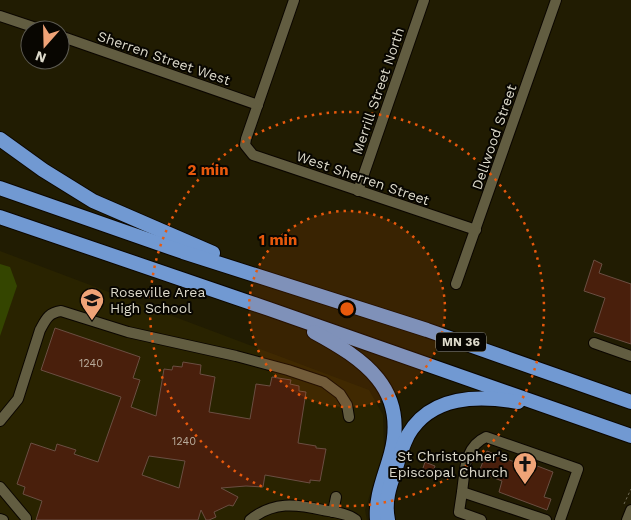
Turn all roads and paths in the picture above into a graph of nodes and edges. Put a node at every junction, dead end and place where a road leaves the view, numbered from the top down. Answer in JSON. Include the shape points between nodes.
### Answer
{"nodes":[{"id":1,"x":294,"y":0,"type":"edge"},
{"id":2,"x":424,"y":0,"type":"edge"},
{"id":3,"x":556,"y":0,"type":"edge"},
{"id":4,"x":0,"y":16,"type":"edge"},
{"id":5,"x":20,"y":23,"type":"edge"},
{"id":6,"x":70,"y":39,"type":"edge"},
{"id":7,"x":258,"y":105,"type":"junction"},
{"id":8,"x":0,"y":139,"type":"edge"},
{"id":9,"x":0,"y":188,"type":"edge"},
{"id":10,"x":358,"y":191,"type":"junction"},
{"id":11,"x":3,"y":219,"type":"edge"},
{"id":12,"x":476,"y":230,"type":"junction"},
{"id":13,"x":456,"y":284,"type":"dead end"},
{"id":14,"x":290,"y":286,"type":"junction"},
{"id":15,"x":269,"y":309,"type":"junction"},
{"id":16,"x":594,"y":343,"type":"dead end"},
{"id":17,"x":631,"y":356,"type":"edge"},
{"id":18,"x":631,"y":402,"type":"edge"},
{"id":19,"x":568,"y":413,"type":"junction"},
{"id":20,"x":349,"y":417,"type":"dead end"},
{"id":21,"x":0,"y":421,"type":"edge"},
{"id":22,"x":631,"y":436,"type":"edge"},
{"id":23,"x":0,"y":487,"type":"edge"},
{"id":24,"x":462,"y":492,"type":"junction"},
{"id":25,"x":336,"y":497,"type":"dead end"},
{"id":26,"x":631,"y":510,"type":"edge"},
{"id":27,"x":333,"y":512,"type":"junction"},
{"id":28,"x":26,"y":520,"type":"edge"},
{"id":29,"x":250,"y":520,"type":"edge"},
{"id":30,"x":356,"y":520,"type":"edge"},
{"id":31,"x":377,"y":520,"type":"edge"},
{"id":32,"x":388,"y":520,"type":"edge"},
{"id":33,"x":481,"y":520,"type":"edge"},
{"id":34,"x":546,"y":520,"type":"edge"},
{"id":35,"x":560,"y":520,"type":"edge"},
{"id":36,"x":627,"y":520,"type":"edge"}],
"edges":[{"from":1,"to":7,"type":"street"},
{"from":2,"to":10,"type":"street","name":"Merrill Street North"},
{"from":3,"to":12,"type":"street","name":"Dellwood Street"},
{"from":4,"to":5,"type":"street"},
{"from":6,"to":7,"type":"street","name":"Sherren Street West"},
{"from":7,"to":10,"type":"street","name":"West Sherren Street","via":[[245,145],[252,155]]},
{"from":8,"to":14,"type":"highway","via":[[93,201]]},
{"from":9,"to":14,"type":"highway","number":"MN 36"},
{"from":10,"to":12,"type":"street","name":"West Sherren Street"},
{"from":11,"to":15,"type":"highway","number":"MN 36"},
{"from":12,"to":13,"type":"street","name":"Dellwood Street"},
{"from":14,"to":18,"type":"highway","number":"MN 36"},
{"from":15,"to":19,"type":"highway","number":"MN 36"},
{"from":15,"to":31,"type":"highway","via":[[358,358],[376,374],[388,395],[394,412],[394,442],[377,502]]},
{"from":16,"to":17,"type":"street"},
{"from":19,"to":22,"type":"highway","number":"MN 36"},
{"from":19,"to":32,"type":"highway","via":[[531,404],[478,398],[459,399],[434,409],[416,425],[402,448],[388,490]]},
{"from":20,"to":21,"type":"street","via":[[348,405],[324,382],[236,356],[128,332],[61,311],[53,312],[45,319],[18,399]]},
{"from":23,"to":28,"type":"street"},
{"from":24,"to":33,"type":"street","via":[[458,510]]},
{"from":24,"to":34,"type":"street"},
{"from":24,"to":35,"type":"street","via":[[471,449],[486,437],[578,469]]},
{"from":25,"to":27,"type":"street"},
{"from":26,"to":36,"type":"street"},
{"from":27,"to":29,"type":"street","via":[[285,504],[258,513]]},
{"from":27,"to":30,"type":"street"}]}
